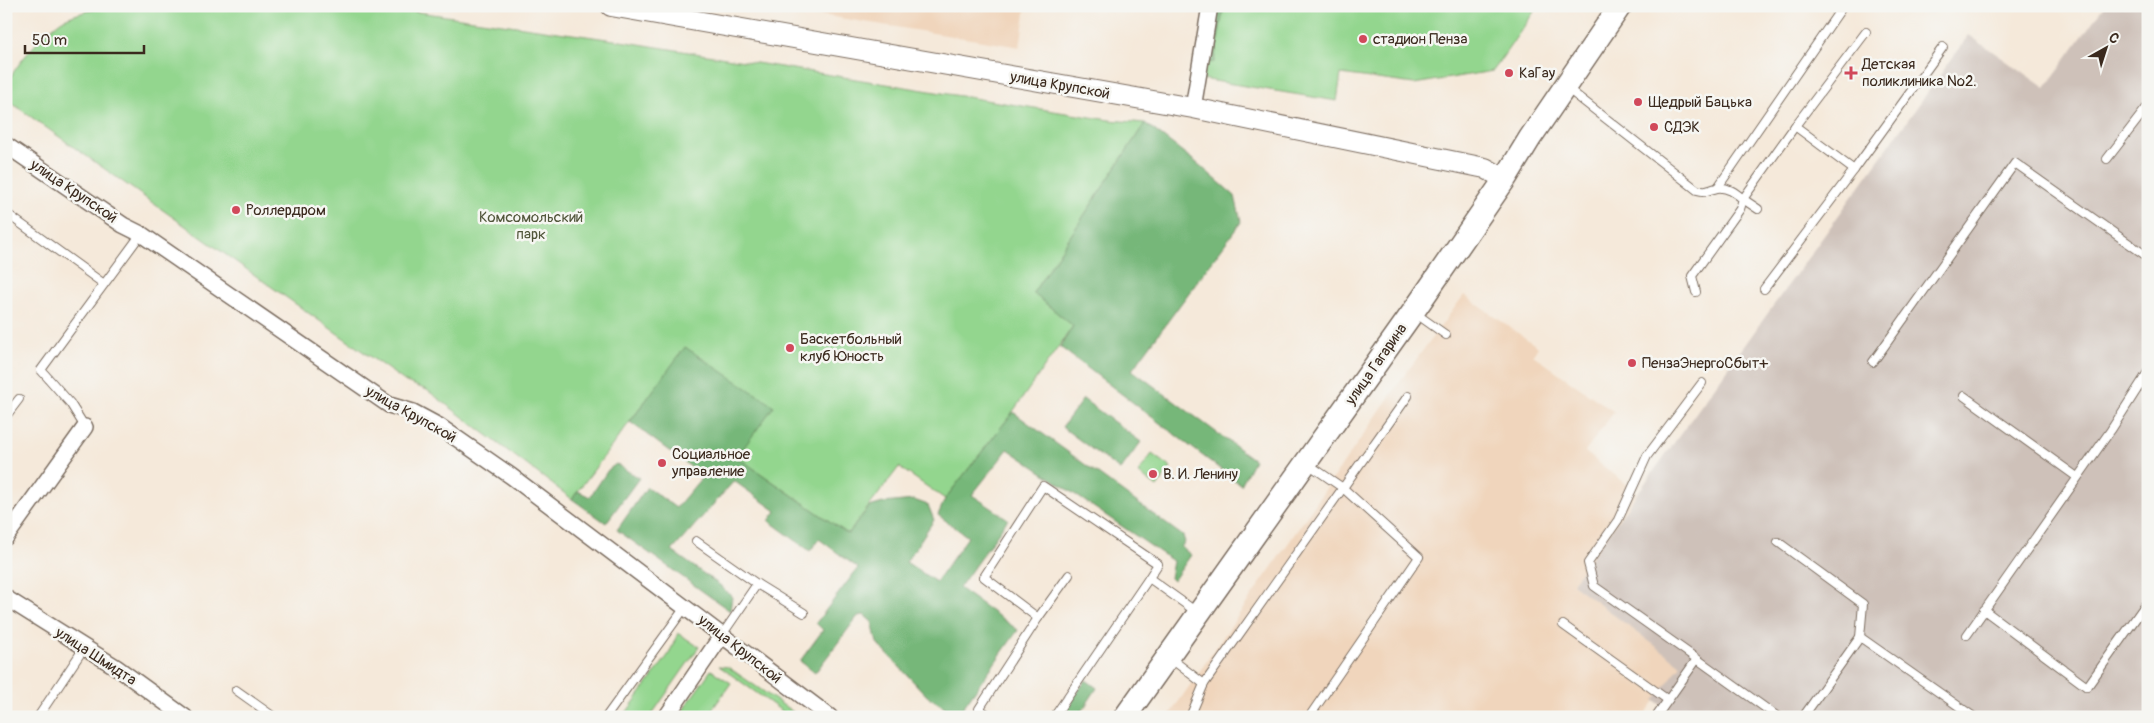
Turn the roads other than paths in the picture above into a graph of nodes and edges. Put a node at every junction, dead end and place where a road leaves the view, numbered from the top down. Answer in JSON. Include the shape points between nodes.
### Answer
{"nodes":[{"id":1,"x":1210,"y":6,"type":"edge"},
{"id":2,"x":1620,"y":6,"type":"edge"},
{"id":3,"x":1842,"y":6,"type":"edge"},
{"id":4,"x":620,"y":7,"type":"edge"},
{"id":5,"x":1866,"y":32,"type":"dead end"},
{"id":6,"x":1943,"y":47,"type":"dead end"},
{"id":7,"x":1565,"y":87,"type":"junction"},
{"id":8,"x":2148,"y":106,"type":"edge"},
{"id":9,"x":1193,"y":108,"type":"junction"},
{"id":10,"x":1795,"y":126,"type":"junction"},
{"id":11,"x":6,"y":145,"type":"edge"},
{"id":12,"x":2108,"y":159,"type":"dead end"},
{"id":13,"x":1854,"y":170,"type":"junction"},
{"id":14,"x":1505,"y":179,"type":"junction"},
{"id":15,"x":1718,"y":188,"type":"junction"},
{"id":16,"x":1743,"y":199,"type":"junction"},
{"id":17,"x":1758,"y":209,"type":"dead end"},
{"id":18,"x":6,"y":213,"type":"edge"},
{"id":19,"x":141,"y":234,"type":"junction"},
{"id":20,"x":2148,"y":257,"type":"edge"},
{"id":21,"x":104,"y":284,"type":"junction"},
{"id":22,"x":1764,"y":288,"type":"dead end"},
{"id":23,"x":1696,"y":292,"type":"dead end"},
{"id":24,"x":1413,"y":312,"type":"junction"},
{"id":25,"x":1446,"y":335,"type":"dead end"},
{"id":26,"x":1873,"y":362,"type":"dead end"},
{"id":27,"x":2148,"y":372,"type":"edge"},
{"id":28,"x":1702,"y":383,"type":"dead end"},
{"id":29,"x":1408,"y":396,"type":"dead end"},
{"id":30,"x":1964,"y":396,"type":"dead end"},
{"id":31,"x":19,"y":398,"type":"dead end"},
{"id":32,"x":6,"y":416,"type":"edge"},
{"id":33,"x":86,"y":427,"type":"joint"},
{"id":34,"x":1306,"y":463,"type":"junction"},
{"id":35,"x":2077,"y":477,"type":"junction"},
{"id":36,"x":1343,"y":488,"type":"junction"},
{"id":37,"x":6,"y":537,"type":"edge"},
{"id":38,"x":696,"y":541,"type":"dead end"},
{"id":39,"x":1778,"y":542,"type":"dead end"},
{"id":40,"x":1069,"y":575,"type":"dead end"},
{"id":41,"x":1149,"y":578,"type":"junction"},
{"id":42,"x":757,"y":584,"type":"junction"},
{"id":43,"x":6,"y":598,"type":"edge"},
{"id":44,"x":2148,"y":601,"type":"edge"},
{"id":45,"x":686,"y":606,"type":"junction"},
{"id":46,"x":1984,"y":610,"type":"junction"},
{"id":47,"x":804,"y":613,"type":"dead end"},
{"id":48,"x":1200,"y":614,"type":"junction"},
{"id":49,"x":1038,"y":618,"type":"junction"},
{"id":50,"x":1564,"y":625,"type":"dead end"},
{"id":51,"x":1967,"y":634,"type":"dead end"},
{"id":52,"x":722,"y":635,"type":"junction"},
{"id":53,"x":1860,"y":637,"type":"junction"},
{"id":54,"x":84,"y":648,"type":"junction"},
{"id":55,"x":1168,"y":657,"type":"junction"},
{"id":56,"x":1696,"y":659,"type":"junction"},
{"id":57,"x":1204,"y":684,"type":"junction"},
{"id":58,"x":236,"y":690,"type":"dead end"},
{"id":59,"x":1668,"y":700,"type":"junction"},
{"id":60,"x":175,"y":714,"type":"edge"},
{"id":61,"x":38,"y":717,"type":"edge"},
{"id":62,"x":274,"y":717,"type":"edge"},
{"id":63,"x":606,"y":717,"type":"edge"},
{"id":64,"x":666,"y":717,"type":"edge"},
{"id":65,"x":830,"y":717,"type":"edge"},
{"id":66,"x":991,"y":717,"type":"edge"},
{"id":67,"x":1054,"y":717,"type":"edge"},
{"id":68,"x":1125,"y":717,"type":"edge"},
{"id":69,"x":1190,"y":717,"type":"edge"},
{"id":70,"x":1309,"y":717,"type":"edge"},
{"id":71,"x":1656,"y":717,"type":"edge"},
{"id":72,"x":1778,"y":717,"type":"edge"},
{"id":73,"x":1803,"y":717,"type":"edge"},
{"id":74,"x":1974,"y":717,"type":"edge"}],
"edges":[{"from":1,"to":9,"type":"street"},
{"from":2,"to":7,"type":"main road","name":"улица Гагарина"},
{"from":3,"to":15,"type":"lane"},
{"from":4,"to":9,"type":"main road","name":"улица Крупской"},
{"from":5,"to":10,"type":"lane"},
{"from":6,"to":13,"type":"lane"},
{"from":7,"to":14,"type":"main road","name":"улица Гагарина"},
{"from":7,"to":15,"type":"lane","via":[[1697,190],[1706,192]]},
{"from":8,"to":12,"type":"lane"},
{"from":9,"to":14,"type":"main road","name":"улица Крупской","via":[[1485,168]]},
{"from":10,"to":13,"type":"lane"},
{"from":10,"to":16,"type":"lane"},
{"from":11,"to":19,"type":"street","name":"улица Крупской"},
{"from":13,"to":22,"type":"lane"},
{"from":14,"to":24,"type":"main road","name":"улица Гагарина"},
{"from":15,"to":16,"type":"lane","via":[[1731,190]]},
{"from":16,"to":17,"type":"lane"},
{"from":16,"to":23,"type":"lane","via":[[1740,210],[1692,276]]},
{"from":18,"to":21,"type":"lane"},
{"from":19,"to":21,"type":"lane"},
{"from":19,"to":45,"type":"street","name":"улица Крупской","via":[[389,405],[413,412],[439,426]]},
{"from":20,"to":26,"type":"lane","via":[[2015,163]]},
{"from":21,"to":33,"type":"lane","via":[[41,370]]},
{"from":24,"to":25,"type":"lane"},
{"from":24,"to":34,"type":"main road","name":"улица Гагарина"},
{"from":27,"to":35,"type":"lane"},
{"from":28,"to":56,"type":"lane","via":[[1647,456],[1618,520],[1588,563],[1594,586]]},
{"from":29,"to":36,"type":"lane"},
{"from":30,"to":35,"type":"lane"},
{"from":31,"to":32,"type":"lane"},
{"from":33,"to":37,"type":"street"},
{"from":34,"to":36,"type":"lane"},
{"from":34,"to":48,"type":"main road","name":"улица Гагарина"},
{"from":35,"to":46,"type":"lane"},
{"from":36,"to":57,"type":"lane"},
{"from":36,"to":70,"type":"lane","via":[[1419,557]]},
{"from":38,"to":42,"type":"lane"},
{"from":39,"to":53,"type":"lane","via":[[1863,604]]},
{"from":40,"to":49,"type":"lane"},
{"from":41,"to":48,"type":"lane"},
{"from":41,"to":49,"type":"lane","via":[[1158,564],[1043,486],[984,577]]},
{"from":41,"to":67,"type":"lane"},
{"from":42,"to":47,"type":"lane"},
{"from":42,"to":52,"type":"lane"},
{"from":43,"to":54,"type":"street","name":"улица Шмидта"},
{"from":44,"to":46,"type":"lane","via":[[2087,687]]},
{"from":45,"to":52,"type":"street","name":"улица Крупской"},
{"from":45,"to":63,"type":"lane"},
{"from":46,"to":51,"type":"lane"},
{"from":48,"to":55,"type":"main road","name":"улица Гагарина"},
{"from":49,"to":66,"type":"lane","via":[[979,709]]},
{"from":50,"to":59,"type":"lane"},
{"from":52,"to":64,"type":"street"},
{"from":52,"to":65,"type":"street","name":"улица Крупской"},
{"from":53,"to":73,"type":"lane"},
{"from":53,"to":74,"type":"lane"},
{"from":54,"to":60,"type":"street","name":"улица Шмидта","via":[[116,667]]},
{"from":54,"to":61,"type":"lane"},
{"from":55,"to":57,"type":"lane"},
{"from":55,"to":68,"type":"main road","name":"улица Гагарина"},
{"from":56,"to":59,"type":"lane"},
{"from":56,"to":72,"type":"lane"},
{"from":57,"to":69,"type":"lane"},
{"from":58,"to":62,"type":"lane"},
{"from":59,"to":71,"type":"lane"}]}
